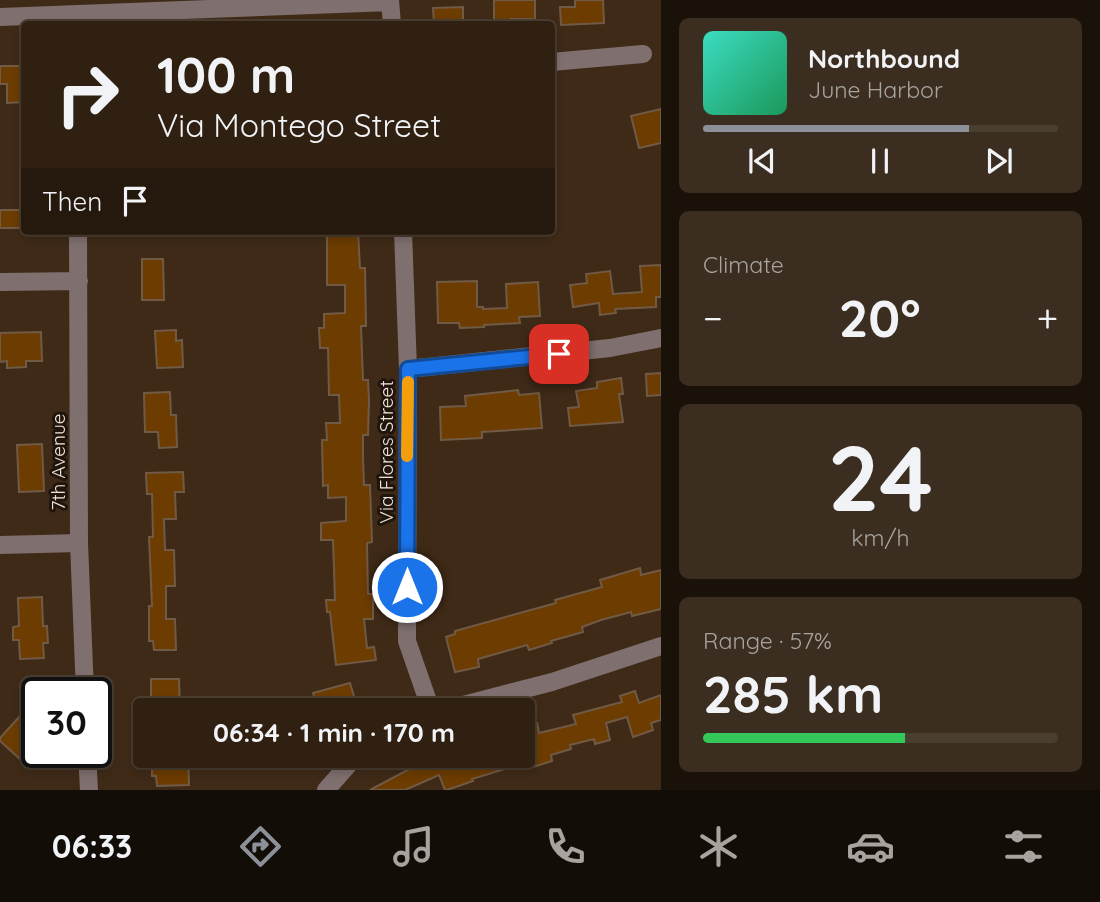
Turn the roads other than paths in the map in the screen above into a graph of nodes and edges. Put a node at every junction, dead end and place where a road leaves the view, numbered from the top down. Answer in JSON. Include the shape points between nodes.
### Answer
{"nodes":[{"id":1,"x":390,"y":1,"type":"edge"},
{"id":2,"x":73,"y":13,"type":"edge"},
{"id":3,"x":0,"y":17,"type":"edge"},
{"id":4,"x":392,"y":21,"type":"edge"},
{"id":5,"x":643,"y":54,"type":"dead end"},
{"id":6,"x":555,"y":62,"type":"edge"},
{"id":7,"x":78,"y":235,"type":"edge"},
{"id":8,"x":402,"y":235,"type":"edge"},
{"id":9,"x":79,"y":281,"type":"junction"},
{"id":10,"x":0,"y":282,"type":"edge"},
{"id":11,"x":661,"y":338,"type":"edge"},
{"id":12,"x":408,"y":369,"type":"junction"},
{"id":13,"x":79,"y":543,"type":"junction"},
{"id":14,"x":0,"y":545,"type":"edge"},
{"id":15,"x":661,"y":646,"type":"edge"},
{"id":16,"x":84,"y":677,"type":"edge"},
{"id":17,"x":427,"y":698,"type":"edge"},
{"id":18,"x":490,"y":698,"type":"edge"},
{"id":19,"x":88,"y":768,"type":"edge"},
{"id":20,"x":345,"y":768,"type":"edge"},
{"id":21,"x":89,"y":790,"type":"edge"},
{"id":22,"x":326,"y":790,"type":"edge"}],
"edges":[{"from":1,"to":2,"type":"street"},
{"from":1,"to":4,"type":"street"},
{"from":2,"to":3,"type":"street"},
{"from":5,"to":6,"type":"street"},
{"from":7,"to":9,"type":"street","name":"7th Avenue"},
{"from":8,"to":12,"type":"street","name":"Via Flores Street"},
{"from":9,"to":10,"type":"street"},
{"from":9,"to":13,"type":"street","name":"7th Avenue"},
{"from":11,"to":12,"type":"street","via":[[610,348]]},
{"from":12,"to":17,"type":"street","name":"Via Flores Street","via":[[407,641]]},
{"from":13,"to":14,"type":"street"},
{"from":13,"to":16,"type":"street","name":"7th Avenue"},
{"from":15,"to":18,"type":"street"},
{"from":19,"to":21,"type":"street"},
{"from":20,"to":22,"type":"street"}]}
